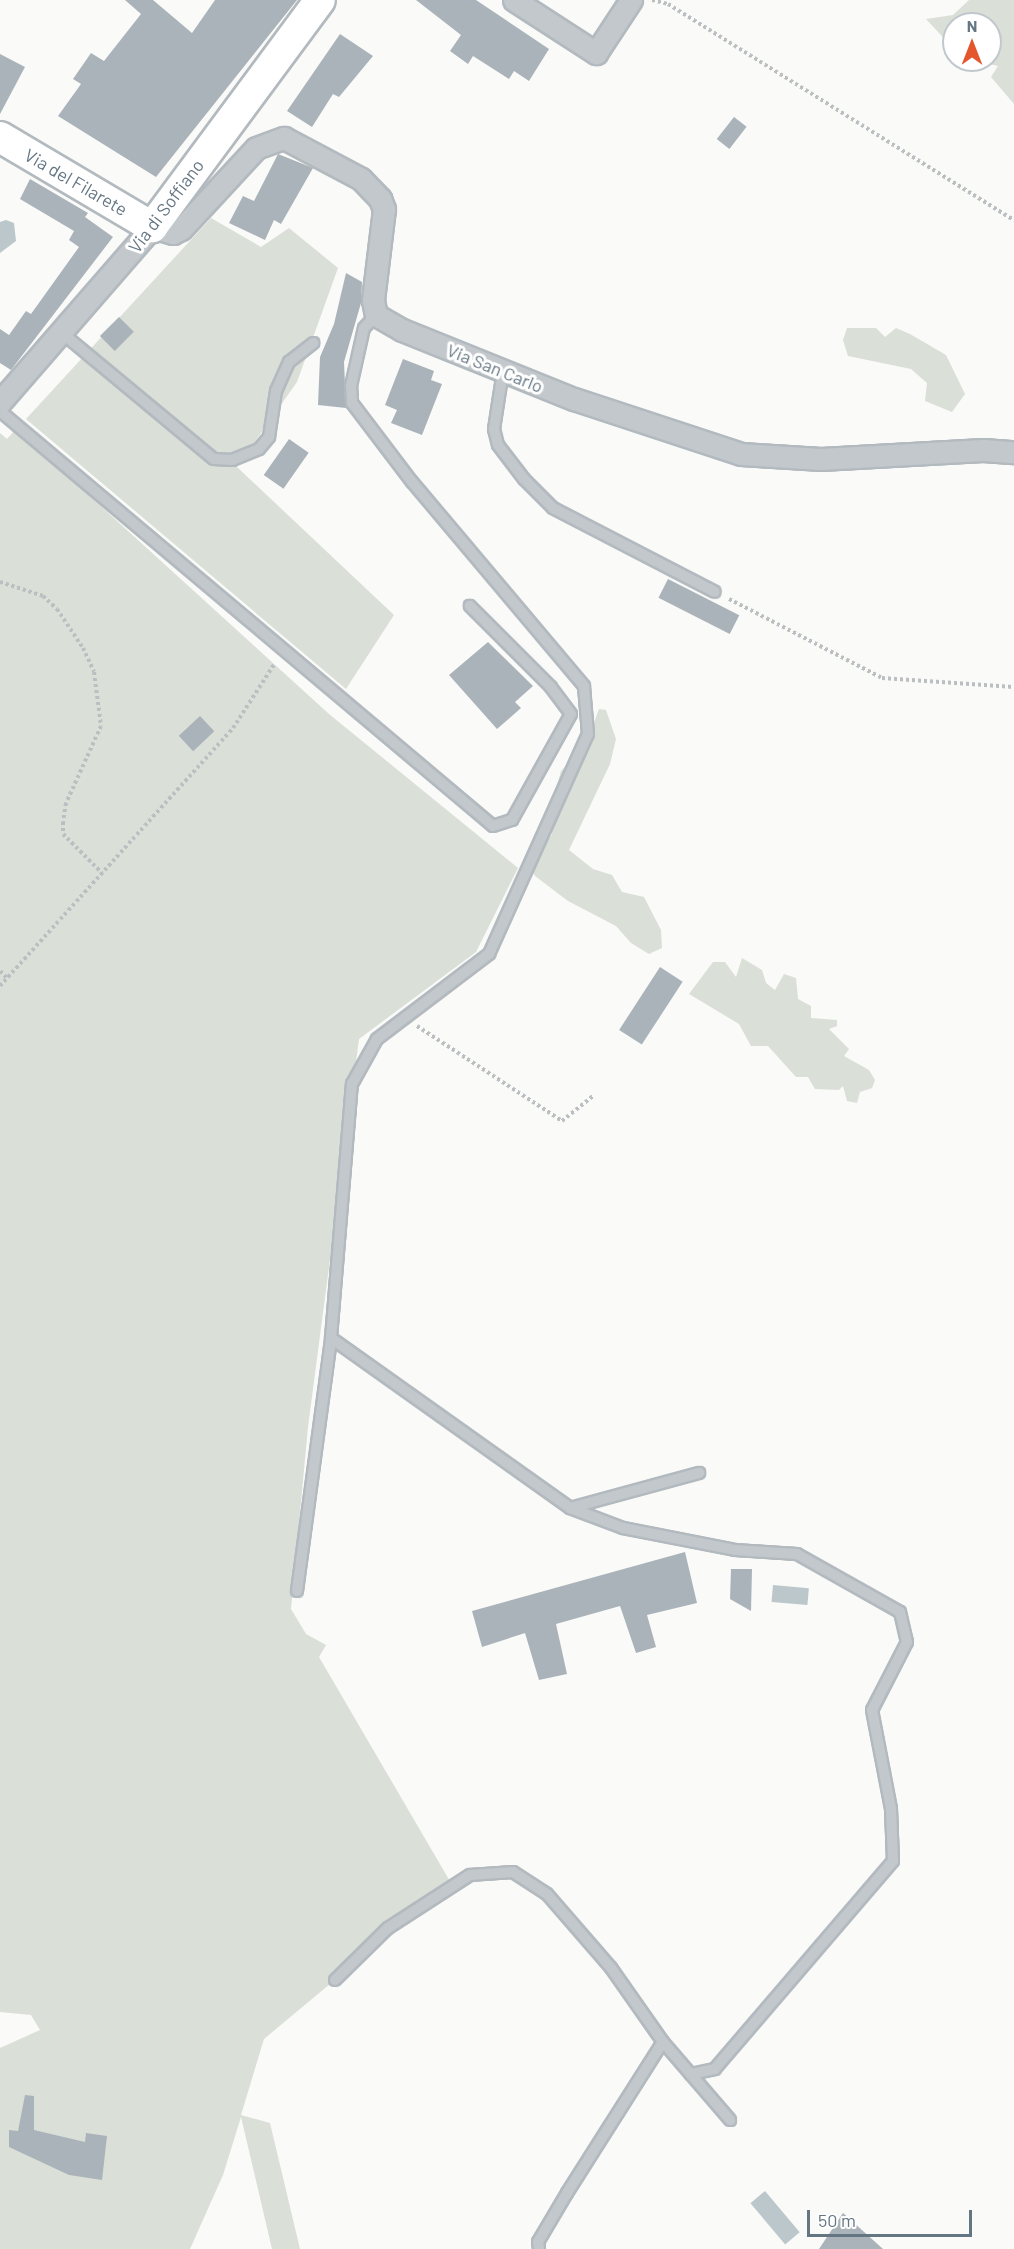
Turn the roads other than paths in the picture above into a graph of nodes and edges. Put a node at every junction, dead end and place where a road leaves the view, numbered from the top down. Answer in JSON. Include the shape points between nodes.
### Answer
{"nodes":[{"id":1,"x":320,"y":0,"type":"edge"},
{"id":2,"x":514,"y":0,"type":"edge"},
{"id":3,"x":632,"y":0,"type":"edge"},
{"id":4,"x":0,"y":137,"type":"edge"},
{"id":5,"x":152,"y":227,"type":"junction"},
{"id":6,"x":376,"y":315,"type":"junction"},
{"id":7,"x":62,"y":333,"type":"junction"},
{"id":8,"x":313,"y":343,"type":"dead end"},
{"id":9,"x":503,"y":371,"type":"junction"},
{"id":10,"x":0,"y":402,"type":"edge"},
{"id":11,"x":0,"y":411,"type":"edge"},
{"id":12,"x":1014,"y":452,"type":"edge"},
{"id":13,"x":715,"y":592,"type":"road end"},
{"id":14,"x":470,"y":606,"type":"dead end"},
{"id":15,"x":331,"y":1338,"type":"junction"},
{"id":16,"x":699,"y":1473,"type":"dead end"},
{"id":17,"x":570,"y":1508,"type":"junction"},
{"id":18,"x":297,"y":1591,"type":"dead end"},
{"id":19,"x":335,"y":1980,"type":"dead end"},
{"id":20,"x":663,"y":2042,"type":"junction"},
{"id":21,"x":691,"y":2074,"type":"junction"},
{"id":22,"x":729,"y":2120,"type":"dead end"},
{"id":23,"x":539,"y":2249,"type":"edge"}],
"edges":[{"from":1,"to":5,"type":"street","name":"Via di Soffiano"},
{"from":2,"to":3,"type":"street","via":[[596,53]]},
{"from":4,"to":5,"type":"street","name":"Via del Filarete"},
{"from":5,"to":6,"type":"street","via":[[173,233],[181,229],[256,148],[271,139],[284,138],[300,144],[362,179],[380,199],[384,209],[373,300]]},
{"from":5,"to":7,"type":"street","name":"Via di Soffiano"},
{"from":6,"to":9,"type":"street","name":"Via San Carlo","via":[[402,330]]},
{"from":6,"to":15,"type":"lane","via":[[364,328],[351,386],[352,403],[412,482],[584,686],[588,734],[489,954],[377,1038],[352,1084]]},
{"from":7,"to":8,"type":"lane","via":[[214,459],[232,460],[259,449],[269,437],[276,391],[288,362]]},
{"from":7,"to":10,"type":"street","name":"Via di Soffiano"},
{"from":9,"to":12,"type":"street","name":"Via San Carlo","via":[[701,443],[758,457],[821,459],[983,450]]},
{"from":9,"to":13,"type":"lane","via":[[494,429],[498,445],[524,479],[553,508]]},
{"from":11,"to":14,"type":"lane","via":[[493,826],[512,820],[571,714],[551,687]]},
{"from":15,"to":17,"type":"lane"},
{"from":15,"to":18,"type":"lane"},
{"from":16,"to":17,"type":"lane"},
{"from":17,"to":21,"type":"lane","via":[[623,1528],[735,1550],[797,1554],[900,1612],[907,1642],[872,1710],[891,1809],[893,1861],[715,2069]]},
{"from":19,"to":20,"type":"lane","via":[[388,1928],[470,1875],[513,1872],[547,1894],[611,1968]]},
{"from":20,"to":21,"type":"lane"},
{"from":20,"to":23,"type":"lane","via":[[567,2193],[538,2242]]},
{"from":21,"to":22,"type":"lane"}]}
